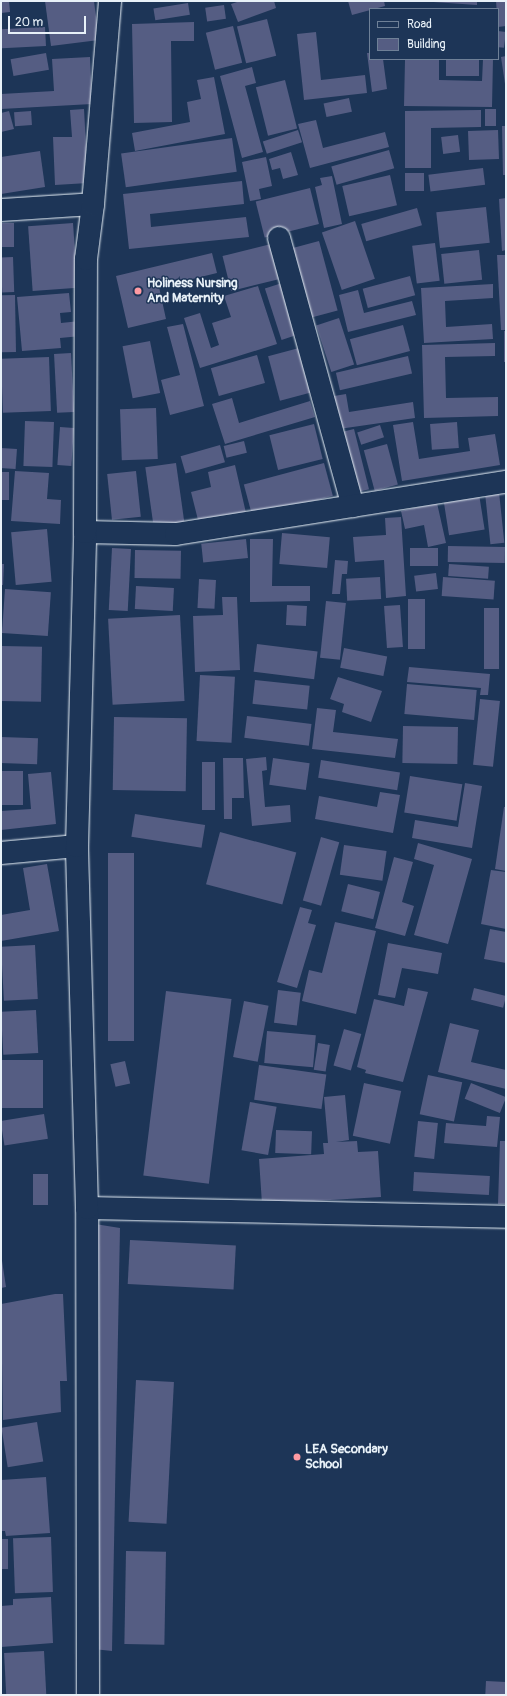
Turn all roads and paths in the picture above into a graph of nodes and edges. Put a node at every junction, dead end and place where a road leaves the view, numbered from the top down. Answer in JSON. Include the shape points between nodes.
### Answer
{"nodes":[{"id":1,"x":110,"y":1,"type":"edge"},
{"id":2,"x":94,"y":204,"type":"junction"},
{"id":3,"x":1,"y":210,"type":"edge"},
{"id":4,"x":279,"y":238,"type":"dead end"},
{"id":5,"x":506,"y":482,"type":"edge"},
{"id":6,"x":354,"y":506,"type":"junction"},
{"id":7,"x":84,"y":532,"type":"junction"},
{"id":8,"x":77,"y":846,"type":"junction"},
{"id":9,"x":1,"y":853,"type":"edge"},
{"id":10,"x":87,"y":1208,"type":"junction"},
{"id":11,"x":506,"y":1217,"type":"edge"},
{"id":12,"x":88,"y":1695,"type":"edge"}],
"edges":[{"from":1,"to":2,"type":"street"},
{"from":2,"to":3,"type":"street"},
{"from":2,"to":7,"type":"street","via":[[86,259]]},
{"from":4,"to":6,"type":"street"},
{"from":5,"to":6,"type":"street"},
{"from":6,"to":7,"type":"street","via":[[176,534]]},
{"from":7,"to":8,"type":"street"},
{"from":8,"to":9,"type":"street"},
{"from":8,"to":10,"type":"street"},
{"from":10,"to":11,"type":"street"},
{"from":10,"to":12,"type":"street"}]}
